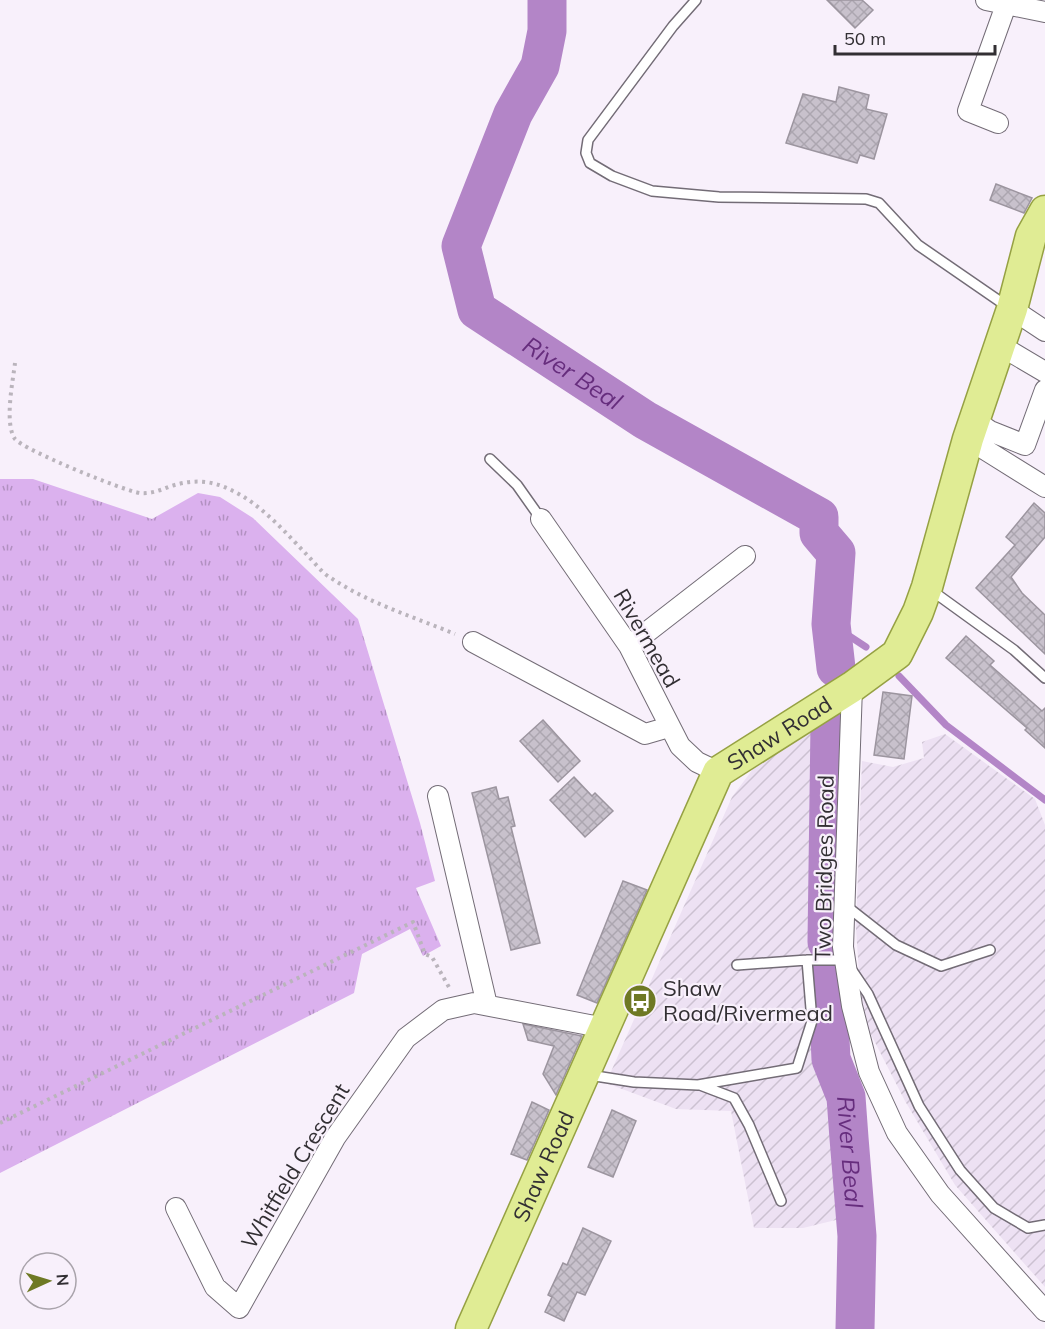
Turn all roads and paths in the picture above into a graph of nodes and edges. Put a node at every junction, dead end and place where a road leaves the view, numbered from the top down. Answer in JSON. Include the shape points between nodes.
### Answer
{"nodes":[{"id":1,"x":696,"y":0,"type":"edge"},
{"id":2,"x":986,"y":0,"type":"edge"},
{"id":3,"x":1006,"y":5,"type":"junction"},
{"id":4,"x":1045,"y":12,"type":"edge"},
{"id":5,"x":998,"y":123,"type":"dead end"},
{"id":6,"x":1045,"y":211,"type":"edge"},
{"id":7,"x":1012,"y":309,"type":"junction"},
{"id":8,"x":1045,"y":332,"type":"edge"},
{"id":9,"x":1001,"y":346,"type":"junction"},
{"id":10,"x":15,"y":363,"type":"dead end"},
{"id":11,"x":1045,"y":372,"type":"edge"},
{"id":12,"x":1045,"y":390,"type":"edge"},
{"id":13,"x":972,"y":430,"type":"junction"},
{"id":14,"x":490,"y":459,"type":"dead end"},
{"id":15,"x":1045,"y":487,"type":"edge"},
{"id":16,"x":541,"y":519,"type":"joint"},
{"id":17,"x":745,"y":556,"type":"dead end"},
{"id":18,"x":927,"y":587,"type":"junction"},
{"id":19,"x":473,"y":642,"type":"joint"},
{"id":20,"x":629,"y":646,"type":"junction"},
{"id":21,"x":1045,"y":678,"type":"edge"},
{"id":22,"x":852,"y":687,"type":"junction"},
{"id":23,"x":669,"y":727,"type":"junction"},
{"id":24,"x":718,"y":772,"type":"junction"},
{"id":25,"x":438,"y":796,"type":"dead end"},
{"id":26,"x":845,"y":905,"type":"junction"},
{"id":27,"x":990,"y":950,"type":"dead end"},
{"id":28,"x":807,"y":960,"type":"junction"},
{"id":29,"x":845,"y":960,"type":"junction"},
{"id":30,"x":737,"y":965,"type":"dead end"},
{"id":31,"x":487,"y":1005,"type":"junction"},
{"id":32,"x":459,"y":1006,"type":"junction"},
{"id":33,"x":605,"y":1028,"type":"junction"},
{"id":34,"x":584,"y":1074,"type":"junction"},
{"id":35,"x":698,"y":1085,"type":"junction"},
{"id":36,"x":0,"y":1123,"type":"edge"},
{"id":37,"x":781,"y":1202,"type":"dead end"},
{"id":38,"x":176,"y":1208,"type":"dead end"},
{"id":39,"x":1045,"y":1225,"type":"edge"},
{"id":40,"x":1045,"y":1311,"type":"edge"},
{"id":41,"x":471,"y":1329,"type":"edge"}],
"edges":[{"from":1,"to":7,"type":"lane","via":[[588,140],[586,153],[590,163],[652,191],[719,197],[866,199],[879,203],[918,245]]},
{"from":2,"to":3,"type":"street"},
{"from":3,"to":4,"type":"street"},
{"from":3,"to":5,"type":"street","via":[[968,111]]},
{"from":6,"to":7,"type":"main road","name":"Shaw Road","via":[[1030,236]]},
{"from":7,"to":8,"type":"street"},
{"from":7,"to":9,"type":"main road","name":"Shaw Road"},
{"from":9,"to":11,"type":"street"},
{"from":9,"to":13,"type":"main road","name":"Shaw Road"},
{"from":10,"to":19,"type":"path","via":[[10,421],[16,441],[126,490],[155,492],[194,481],[213,482],[262,512],[329,578]]},
{"from":12,"to":13,"type":"street","via":[[1025,445],[990,431]]},
{"from":13,"to":15,"type":"street"},
{"from":13,"to":18,"type":"main road","name":"Shaw Road"},
{"from":14,"to":16,"type":"lane","via":[[517,485]]},
{"from":16,"to":20,"type":"street","name":"Rivermead"},
{"from":17,"to":20,"type":"street"},
{"from":18,"to":21,"type":"lane","via":[[1014,650]]},
{"from":18,"to":22,"type":"main road","name":"Shaw Road","via":[[897,654]]},
{"from":19,"to":23,"type":"street","via":[[645,735]]},
{"from":20,"to":23,"type":"street","name":"Rivermead"},
{"from":22,"to":24,"type":"main road","name":"Shaw Road"},
{"from":22,"to":26,"type":"street","name":"Two Bridges Road"},
{"from":23,"to":24,"type":"street","name":"Rivermead","via":[[680,746],[697,762]]},
{"from":24,"to":33,"type":"main road","name":"Shaw Road"},
{"from":25,"to":31,"type":"street"},
{"from":26,"to":27,"type":"lane","via":[[896,945],[940,966]]},
{"from":26,"to":29,"type":"street","name":"Two Bridges Road"},
{"from":28,"to":29,"type":"lane"},
{"from":28,"to":30,"type":"lane"},
{"from":28,"to":35,"type":"lane","via":[[812,1021],[797,1068]]},
{"from":29,"to":39,"type":"lane","via":[[868,994],[919,1106],[960,1170],[994,1208],[1028,1228]]},
{"from":29,"to":40,"type":"street","name":"Two Bridges Road","via":[[868,1072],[897,1133],[940,1194]]},
{"from":31,"to":32,"type":"street","name":"Whitfield Crescent"},
{"from":31,"to":33,"type":"street","name":"Whitfield Crescent"},
{"from":32,"to":36,"type":"path","via":[[432,957],[425,954],[413,922]]},
{"from":32,"to":38,"type":"street","name":"Whitfield Crescent","via":[[442,1010],[406,1038],[335,1138],[239,1308],[215,1287]]},
{"from":33,"to":34,"type":"main road","name":"Shaw Road"},
{"from":34,"to":35,"type":"lane","via":[[634,1082]]},
{"from":34,"to":41,"type":"main road","name":"Shaw Road"},
{"from":35,"to":37,"type":"lane","via":[[734,1098]]}]}
